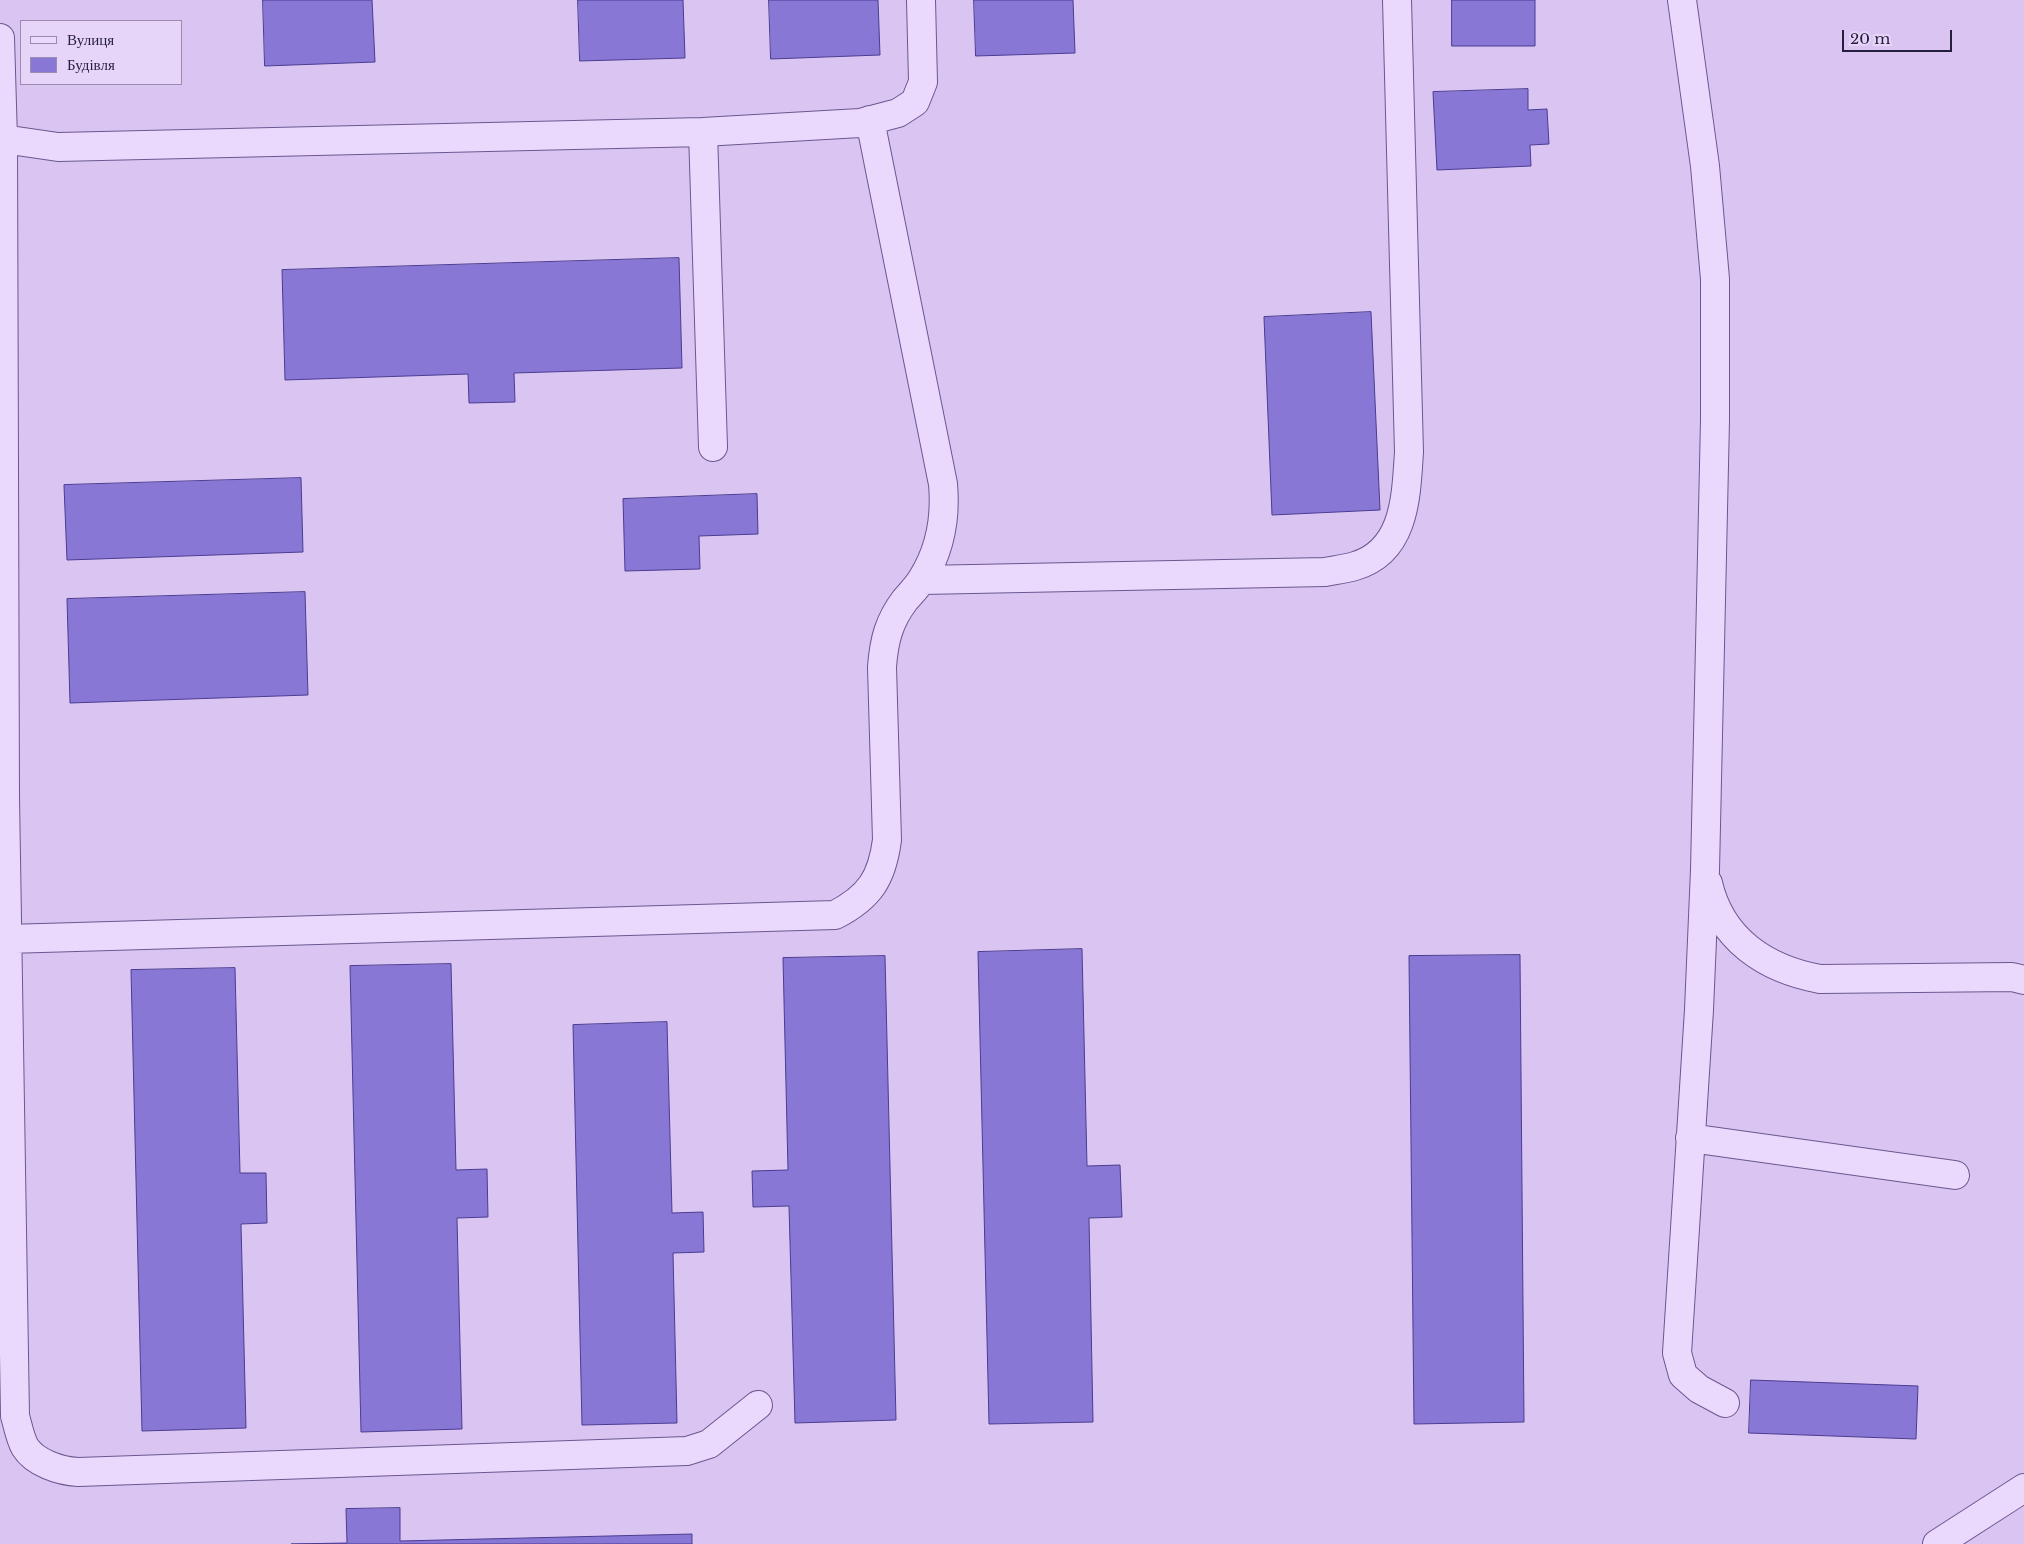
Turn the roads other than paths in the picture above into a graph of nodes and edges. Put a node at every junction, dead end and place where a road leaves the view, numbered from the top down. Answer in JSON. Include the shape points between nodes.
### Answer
{"nodes":[{"id":1,"x":921,"y":0,"type":"edge"},
{"id":2,"x":1396,"y":0,"type":"edge"},
{"id":3,"x":1682,"y":0,"type":"edge"},
{"id":4,"x":0,"y":38,"type":"edge"},
{"id":5,"x":870,"y":120,"type":"junction"},
{"id":6,"x":703,"y":132,"type":"junction"},
{"id":7,"x":2,"y":139,"type":"junction"},
{"id":8,"x":713,"y":447,"type":"dead end"},
{"id":9,"x":922,"y":580,"type":"junction"},
{"id":10,"x":1705,"y":870,"type":"junction"},
{"id":11,"x":7,"y":939,"type":"junction"},
{"id":12,"x":2024,"y":980,"type":"edge"},
{"id":13,"x":1690,"y":1138,"type":"junction"},
{"id":14,"x":1955,"y":1175,"type":"dead end"},
{"id":15,"x":1725,"y":1403,"type":"dead end"},
{"id":16,"x":758,"y":1405,"type":"dead end"},
{"id":17,"x":2024,"y":1488,"type":"edge"},
{"id":18,"x":1937,"y":1544,"type":"edge"}],
"edges":[{"from":1,"to":5,"type":"street","via":[[924,82],[915,102],[898,113]]},
{"from":2,"to":9,"type":"street","via":[[1409,452],[1405,502],[1396,533],[1379,553],[1357,566],[1325,572]]},
{"from":3,"to":10,"type":"street","via":[[1705,166],[1715,279],[1712,628]]},
{"from":4,"to":7,"type":"street"},
{"from":5,"to":6,"type":"street"},
{"from":5,"to":9,"type":"street","via":[[943,484],[942,534]]},
{"from":6,"to":7,"type":"street","via":[[58,147]]},
{"from":6,"to":8,"type":"street"},
{"from":7,"to":11,"type":"street"},
{"from":9,"to":11,"type":"street","via":[[892,620],[884,642],[887,840],[884,860],[878,878],[867,894],[835,915]]},
{"from":10,"to":12,"type":"street","via":[[1710,893],[1735,936],[1773,966],[1796,974],[1820,979],[2012,977]]},
{"from":10,"to":13,"type":"street"},
{"from":11,"to":16,"type":"street","via":[[15,1416],[26,1448],[45,1463],[62,1471],[78,1472],[687,1451],[709,1444]]},
{"from":13,"to":14,"type":"street"},
{"from":13,"to":15,"type":"street","via":[[1677,1354],[1683,1375],[1699,1389]]},
{"from":17,"to":18,"type":"street"}]}
